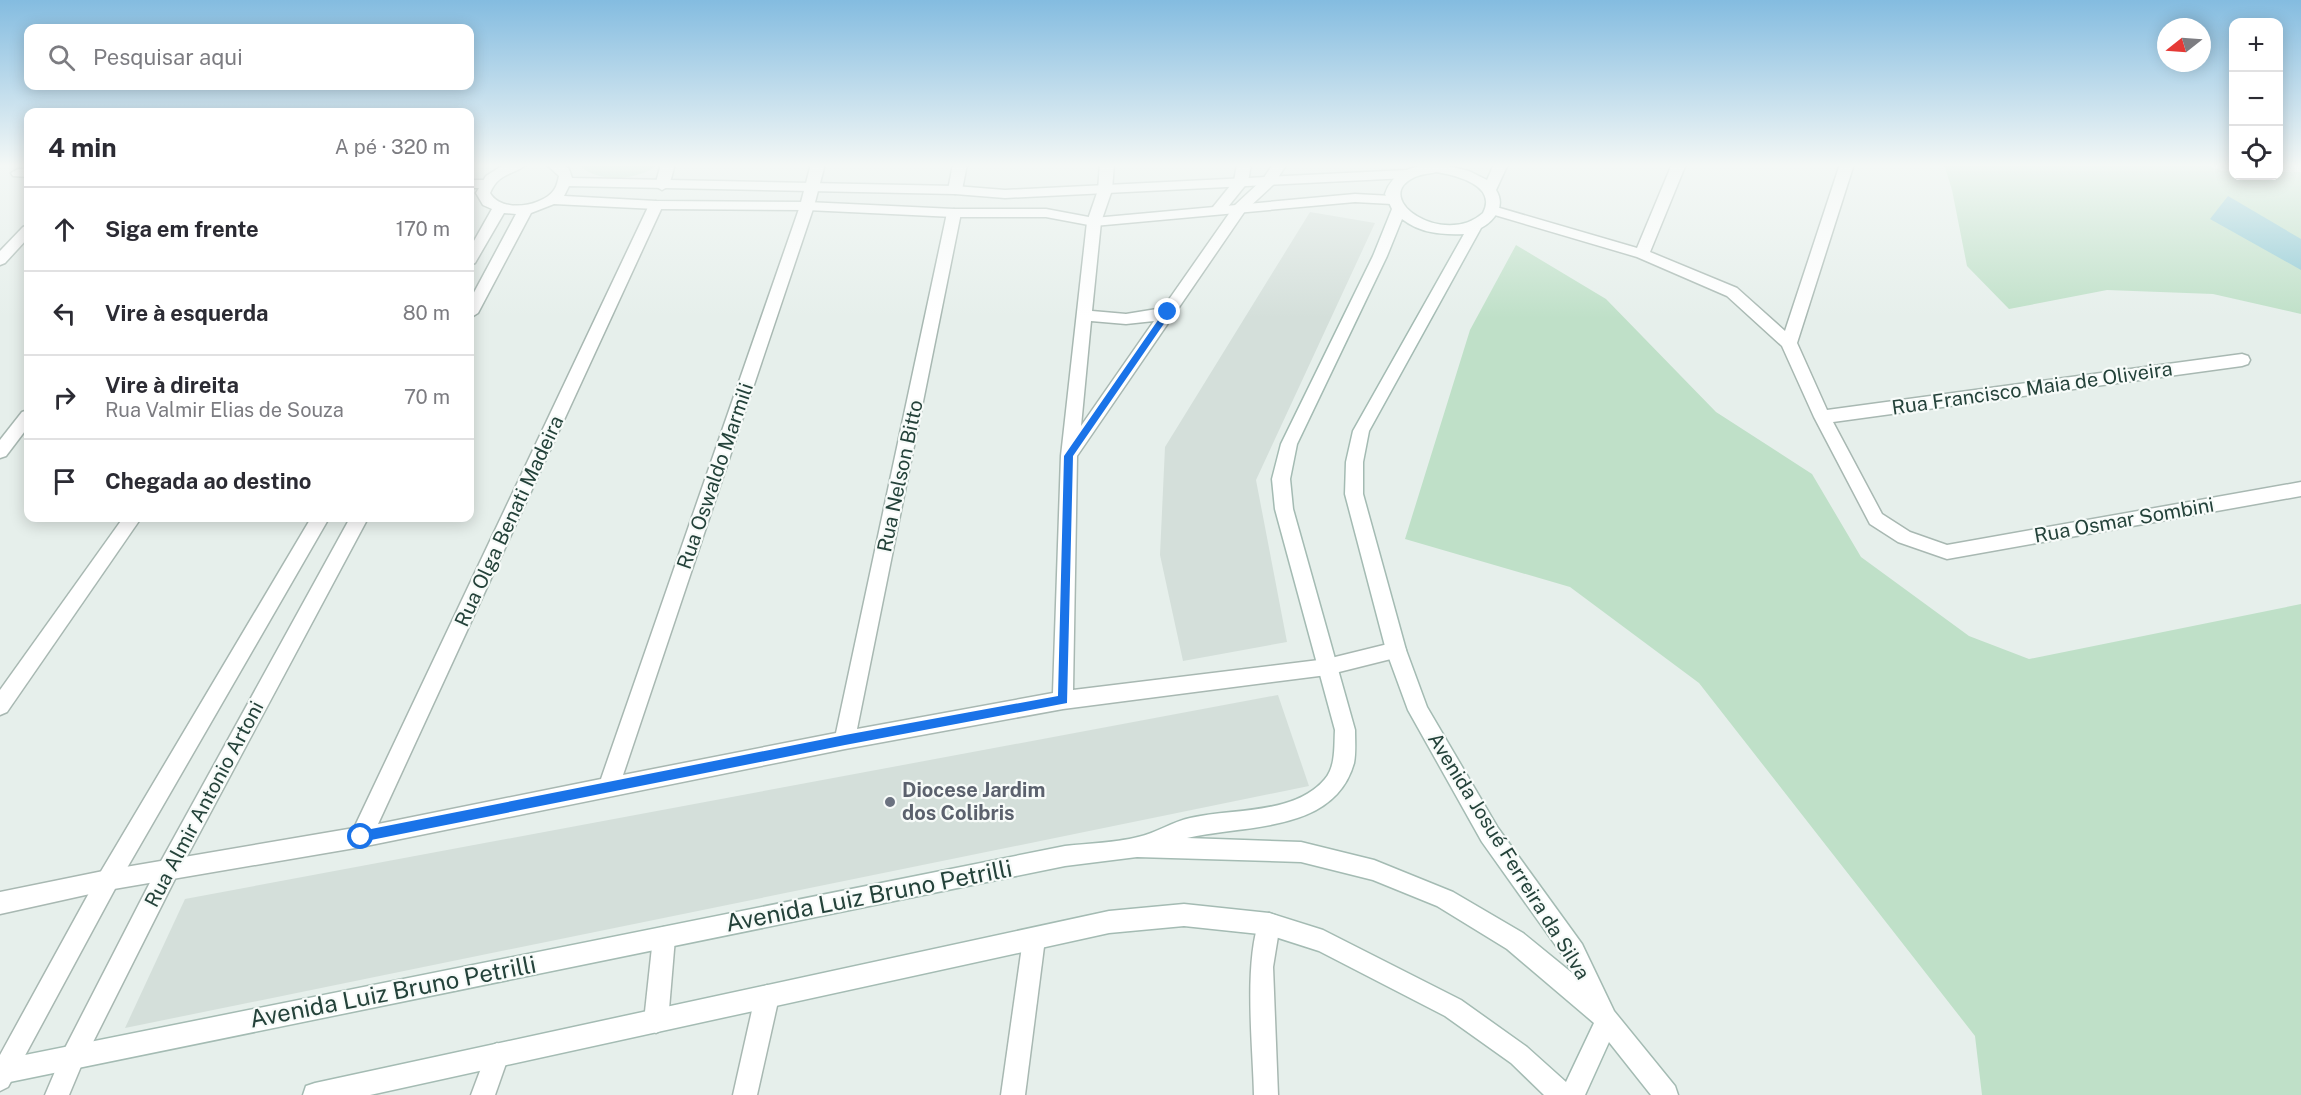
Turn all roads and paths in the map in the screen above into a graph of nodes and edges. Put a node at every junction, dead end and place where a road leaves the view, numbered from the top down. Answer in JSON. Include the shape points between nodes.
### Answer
{"nodes":[{"id":1,"x":496,"y":215,"type":"edge"},
{"id":2,"x":522,"y":215,"type":"edge"},
{"id":3,"x":651,"y":215,"type":"edge"},
{"id":4,"x":804,"y":215,"type":"edge"},
{"id":5,"x":954,"y":215,"type":"edge"},
{"id":6,"x":1057,"y":215,"type":"edge"},
{"id":7,"x":1096,"y":215,"type":"edge"},
{"id":8,"x":1165,"y":215,"type":"edge"},
{"id":9,"x":1235,"y":215,"type":"edge"},
{"id":10,"x":1392,"y":215,"type":"edge"},
{"id":11,"x":1404,"y":215,"type":"edge"},
{"id":12,"x":1490,"y":215,"type":"edge"},
{"id":13,"x":1510,"y":215,"type":"edge"},
{"id":14,"x":1658,"y":215,"type":"edge"},
{"id":15,"x":1831,"y":215,"type":"edge"},
{"id":16,"x":1094,"y":222,"type":"junction"},
{"id":17,"x":1475,"y":226,"type":"junction"},
{"id":18,"x":24,"y":234,"type":"edge"},
{"id":19,"x":474,"y":253,"type":"edge"},
{"id":20,"x":1642,"y":254,"type":"junction"},
{"id":21,"x":0,"y":260,"type":"edge"},
{"id":22,"x":474,"y":306,"type":"edge"},
{"id":23,"x":1168,"y":312,"type":"junction"},
{"id":24,"x":1084,"y":314,"type":"junction"},
{"id":25,"x":1790,"y":343,"type":"junction"},
{"id":26,"x":2242,"y":360,"type":"dead end"},
{"id":27,"x":1822,"y":417,"type":"junction"},
{"id":28,"x":24,"y":421,"type":"edge"},
{"id":29,"x":0,"y":452,"type":"edge"},
{"id":30,"x":1069,"y":456,"type":"junction"},
{"id":31,"x":2301,"y":489,"type":"edge"},
{"id":32,"x":129,"y":522,"type":"edge"},
{"id":33,"x":318,"y":522,"type":"edge"},
{"id":34,"x":357,"y":522,"type":"edge"},
{"id":35,"x":1396,"y":650,"type":"junction"},
{"id":36,"x":1327,"y":667,"type":"junction"},
{"id":37,"x":1063,"y":700,"type":"junction"},
{"id":38,"x":0,"y":706,"type":"edge"},
{"id":39,"x":845,"y":740,"type":"junction"},
{"id":40,"x":609,"y":787,"type":"junction"},
{"id":41,"x":361,"y":837,"type":"junction"},
{"id":42,"x":1137,"y":847,"type":"junction"},
{"id":43,"x":168,"y":870,"type":"junction"},
{"id":44,"x":108,"y":880,"type":"junction"},
{"id":45,"x":0,"y":903,"type":"edge"},
{"id":46,"x":1269,"y":924,"type":"junction"},
{"id":47,"x":664,"y":938,"type":"junction"},
{"id":48,"x":1034,"y":939,"type":"junction"},
{"id":49,"x":767,"y":997,"type":"junction"},
{"id":50,"x":656,"y":1021,"type":"junction"},
{"id":51,"x":1607,"y":1021,"type":"junction"},
{"id":52,"x":497,"y":1055,"type":"junction"},
{"id":53,"x":73,"y":1056,"type":"junction"},
{"id":54,"x":2,"y":1074,"type":"edge"},
{"id":55,"x":57,"y":1095,"type":"edge"},
{"id":56,"x":315,"y":1095,"type":"edge"},
{"id":57,"x":483,"y":1095,"type":"edge"},
{"id":58,"x":745,"y":1095,"type":"edge"},
{"id":59,"x":1013,"y":1095,"type":"edge"},
{"id":60,"x":1266,"y":1095,"type":"edge"},
{"id":61,"x":1562,"y":1095,"type":"edge"},
{"id":62,"x":1572,"y":1095,"type":"edge"},
{"id":63,"x":1666,"y":1095,"type":"edge"}],
"edges":[{"from":1,"to":19,"type":"street"},
{"from":2,"to":22,"type":"street"},
{"from":3,"to":41,"type":"street","name":"Rua Olga Benati Madeira"},
{"from":4,"to":40,"type":"street","name":"Rua Oswaldo Marmili"},
{"from":5,"to":39,"type":"street","name":"Rua Nelson Bitto"},
{"from":6,"to":16,"type":"street"},
{"from":7,"to":16,"type":"street"},
{"from":8,"to":16,"type":"street"},
{"from":9,"to":23,"type":"street"},
{"from":10,"to":36,"type":"street","via":[[1380,256],[1289,444],[1281,479],[1284,509]]},
{"from":11,"to":17,"type":"street","via":[[1433,229]]},
{"from":12,"to":17,"type":"street"},
{"from":13,"to":20,"type":"street"},
{"from":14,"to":20,"type":"street"},
{"from":15,"to":25,"type":"street"},
{"from":16,"to":24,"type":"street"},
{"from":17,"to":35,"type":"street","name":"Avenida Josué Ferreira da Silva","via":[[1361,431],[1354,451],[1354,494]]},
{"from":18,"to":21,"type":"street"},
{"from":20,"to":25,"type":"street","via":[[1731,292]]},
{"from":23,"to":24,"type":"street","via":[[1130,320]]},
{"from":23,"to":30,"type":"street"},
{"from":24,"to":30,"type":"street"},
{"from":25,"to":27,"type":"street"},
{"from":26,"to":27,"type":"street","name":"Rua Francisco Maia de Oliveira"},
{"from":27,"to":31,"type":"street","name":"Rua Osmar Sombini","via":[[1876,519],[1904,537],[1947,552]]},
{"from":28,"to":29,"type":"street"},
{"from":30,"to":37,"type":"street"},
{"from":32,"to":38,"type":"street"},
{"from":33,"to":44,"type":"street","name":"Rua Almir Antonio Artoni"},
{"from":34,"to":43,"type":"street","name":"Rua Almir Antonio Artoni"},
{"from":35,"to":36,"type":"street"},
{"from":35,"to":51,"type":"street","name":"Avenida Josué Ferreira da Silva","via":[[1418,710],[1450,767],[1490,835],[1574,952]]},
{"from":36,"to":37,"type":"street"},
{"from":36,"to":42,"type":"street","via":[[1347,747],[1344,765],[1323,796],[1285,813],[1190,828]]},
{"from":37,"to":39,"type":"street"},
{"from":39,"to":40,"type":"street"},
{"from":40,"to":41,"type":"street"},
{"from":41,"to":43,"type":"street"},
{"from":42,"to":47,"type":"street","name":"Avenida Luiz Bruno Petrilli","via":[[1065,856]]},
{"from":42,"to":51,"type":"street","name":"Avenida Luiz Bruno Petrilli","via":[[1301,852],[1374,870],[1445,900],[1515,941]]},
{"from":43,"to":44,"type":"street"},
{"from":43,"to":53,"type":"street","name":"Rua Almir Antonio Artoni"},
{"from":44,"to":45,"type":"street"},
{"from":44,"to":54,"type":"street","name":"Rua Almir Antonio Artoni"},
{"from":46,"to":48,"type":"street","via":[[1184,915],[1109,922]]},
{"from":46,"to":60,"type":"street","via":[[1262,967]]},
{"from":46,"to":61,"type":"street","via":[[1323,942],[1453,1008],[1519,1055]]},
{"from":47,"to":50,"type":"street"},
{"from":47,"to":53,"type":"street","name":"Avenida Luiz Bruno Petrilli"},
{"from":48,"to":49,"type":"street"},
{"from":48,"to":59,"type":"street"},
{"from":49,"to":50,"type":"street"},
{"from":49,"to":58,"type":"street"},
{"from":50,"to":52,"type":"street"},
{"from":51,"to":62,"type":"street"},
{"from":51,"to":63,"type":"street","name":"Avenida Luiz Bruno Petrilli"},
{"from":52,"to":56,"type":"street"},
{"from":52,"to":57,"type":"street"},
{"from":53,"to":54,"type":"street","name":"Avenida Luiz Bruno Petrilli"},
{"from":53,"to":55,"type":"street","name":"Rua Almir Antonio Artoni"}]}
